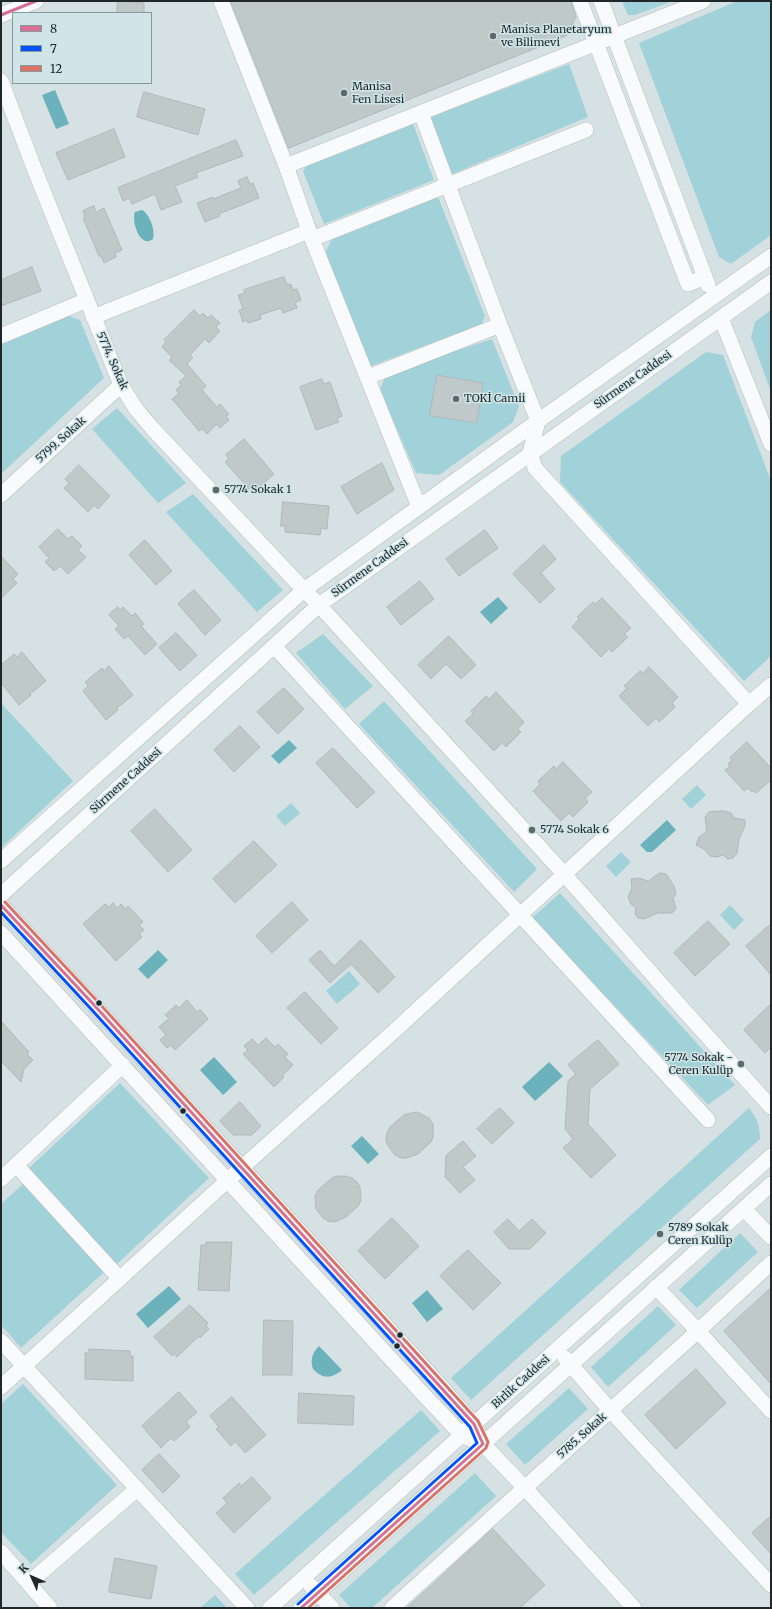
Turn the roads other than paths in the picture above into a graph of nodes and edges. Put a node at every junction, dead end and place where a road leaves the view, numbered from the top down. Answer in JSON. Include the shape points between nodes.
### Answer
{"nodes":[{"id":1,"x":36,"y":1,"type":"edge"},
{"id":2,"x":222,"y":1,"type":"edge"},
{"id":3,"x":580,"y":1,"type":"edge"},
{"id":4,"x":601,"y":1,"type":"edge"},
{"id":5,"x":703,"y":1,"type":"edge"},
{"id":6,"x":1,"y":15,"type":"edge"},
{"id":7,"x":614,"y":35,"type":"junction"},
{"id":8,"x":596,"y":42,"type":"junction"},
{"id":9,"x":1,"y":81,"type":"edge"},
{"id":10,"x":421,"y":113,"type":"junction"},
{"id":11,"x":586,"y":130,"type":"dead end"},
{"id":12,"x":286,"y":166,"type":"junction"},
{"id":13,"x":447,"y":185,"type":"junction"},
{"id":14,"x":311,"y":235,"type":"junction"},
{"id":15,"x":771,"y":256,"type":"edge"},
{"id":16,"x":705,"y":277,"type":"junction"},
{"id":17,"x":771,"y":282,"type":"edge"},
{"id":18,"x":712,"y":297,"type":"junction"},
{"id":19,"x":87,"y":300,"type":"junction"},
{"id":20,"x":94,"y":317,"type":"junction"},
{"id":21,"x":721,"y":318,"type":"junction"},
{"id":22,"x":500,"y":325,"type":"junction"},
{"id":23,"x":1,"y":336,"type":"edge"},
{"id":24,"x":368,"y":377,"type":"junction"},
{"id":25,"x":121,"y":385,"type":"junction"},
{"id":26,"x":538,"y":421,"type":"junction"},
{"id":27,"x":771,"y":444,"type":"edge"},
{"id":28,"x":530,"y":453,"type":"junction"},
{"id":29,"x":1,"y":495,"type":"edge"},
{"id":30,"x":419,"y":507,"type":"junction"},
{"id":31,"x":304,"y":590,"type":"junction"},
{"id":32,"x":319,"y":604,"type":"junction"},
{"id":33,"x":274,"y":646,"type":"junction"},
{"id":34,"x":771,"y":685,"type":"edge"},
{"id":35,"x":749,"y":704,"type":"junction"},
{"id":36,"x":1,"y":861,"type":"edge"},
{"id":37,"x":565,"y":875,"type":"junction"},
{"id":38,"x":1,"y":895,"type":"edge"},
{"id":39,"x":1,"y":905,"type":"edge"},
{"id":40,"x":520,"y":915,"type":"junction"},
{"id":41,"x":1,"y":933,"type":"edge"},
{"id":42,"x":123,"y":1064,"type":"junction"},
{"id":43,"x":771,"y":1107,"type":"edge"},
{"id":44,"x":708,"y":1120,"type":"dead end"},
{"id":45,"x":771,"y":1156,"type":"edge"},
{"id":46,"x":16,"y":1165,"type":"junction"},
{"id":47,"x":242,"y":1167,"type":"junction"},
{"id":48,"x":1,"y":1179,"type":"edge"},
{"id":49,"x":228,"y":1180,"type":"junction"},
{"id":50,"x":771,"y":1184,"type":"edge"},
{"id":51,"x":744,"y":1209,"type":"junction"},
{"id":52,"x":771,"y":1237,"type":"edge"},
{"id":53,"x":771,"y":1263,"type":"edge"},
{"id":54,"x":120,"y":1279,"type":"junction"},
{"id":55,"x":656,"y":1287,"type":"junction"},
{"id":56,"x":698,"y":1331,"type":"junction"},
{"id":57,"x":1,"y":1341,"type":"edge"},
{"id":58,"x":558,"y":1350,"type":"junction"},
{"id":59,"x":571,"y":1364,"type":"junction"},
{"id":60,"x":24,"y":1367,"type":"junction"},
{"id":61,"x":1,"y":1387,"type":"edge"},
{"id":62,"x":610,"y":1410,"type":"junction"},
{"id":63,"x":771,"y":1411,"type":"edge"},
{"id":64,"x":474,"y":1424,"type":"junction"},
{"id":65,"x":462,"y":1435,"type":"junction"},
{"id":66,"x":482,"y":1444,"type":"junction"},
{"id":67,"x":525,"y":1488,"type":"junction"},
{"id":68,"x":137,"y":1490,"type":"junction"},
{"id":69,"x":1,"y":1552,"type":"edge"},
{"id":70,"x":304,"y":1578,"type":"junction"},
{"id":71,"x":29,"y":1583,"type":"junction"},
{"id":72,"x":771,"y":1585,"type":"edge"},
{"id":73,"x":318,"y":1593,"type":"junction"},
{"id":74,"x":50,"y":1608,"type":"edge"},
{"id":75,"x":247,"y":1608,"type":"edge"},
{"id":76,"x":270,"y":1608,"type":"edge"},
{"id":77,"x":302,"y":1608,"type":"edge"},
{"id":78,"x":332,"y":1608,"type":"edge"},
{"id":79,"x":392,"y":1608,"type":"edge"},
{"id":80,"x":634,"y":1608,"type":"edge"}],
"edges":[{"from":1,"to":6,"type":"street"},
{"from":2,"to":12,"type":"street"},
{"from":3,"to":8,"type":"street"},
{"from":4,"to":7,"type":"street"},
{"from":5,"to":7,"type":"street"},
{"from":7,"to":8,"type":"street"},
{"from":7,"to":16,"type":"street"},
{"from":8,"to":10,"type":"street"},
{"from":8,"to":16,"type":"street","via":[[688,284]]},
{"from":9,"to":19,"type":"street","name":"5774. Sokak"},
{"from":10,"to":12,"type":"street"},
{"from":10,"to":13,"type":"street"},
{"from":11,"to":13,"type":"street"},
{"from":12,"to":14,"type":"street"},
{"from":13,"to":14,"type":"street"},
{"from":13,"to":22,"type":"street"},
{"from":14,"to":20,"type":"street"},
{"from":14,"to":24,"type":"street"},
{"from":15,"to":18,"type":"street","name":"Sürmene Caddesi"},
{"from":16,"to":18,"type":"street"},
{"from":17,"to":21,"type":"street","name":"Sürmene Caddesi"},
{"from":18,"to":26,"type":"street","name":"Sürmene Caddesi"},
{"from":19,"to":20,"type":"street","name":"5774. Sokak"},
{"from":19,"to":23,"type":"street"},
{"from":20,"to":25,"type":"street","name":"5774. Sokak"},
{"from":21,"to":27,"type":"street"},
{"from":21,"to":28,"type":"street","name":"Sürmene Caddesi"},
{"from":22,"to":24,"type":"street"},
{"from":22,"to":26,"type":"street"},
{"from":24,"to":30,"type":"street"},
{"from":25,"to":29,"type":"street","name":"5799. Sokak"},
{"from":25,"to":31,"type":"street","name":"5774. Sokak","via":[[152,428]]},
{"from":26,"to":28,"type":"street"},
{"from":26,"to":30,"type":"street","name":"Sürmene Caddesi"},
{"from":28,"to":32,"type":"street","name":"Sürmene Caddesi"},
{"from":28,"to":35,"type":"street","via":[[535,468]]},
{"from":30,"to":31,"type":"street","name":"Sürmene Caddesi"},
{"from":31,"to":32,"type":"street","name":"5774. Sokak"},
{"from":31,"to":36,"type":"street","name":"Sürmene Caddesi"},
{"from":32,"to":33,"type":"street","name":"Sürmene Caddesi"},
{"from":32,"to":37,"type":"street","name":"5774. Sokak"},
{"from":33,"to":38,"type":"street","name":"Sürmene Caddesi"},
{"from":33,"to":40,"type":"street"},
{"from":34,"to":35,"type":"street"},
{"from":35,"to":37,"type":"street"},
{"from":37,"to":40,"type":"street"},
{"from":37,"to":43,"type":"street","name":"5774. Sokak"},
{"from":39,"to":47,"type":"street"},
{"from":40,"to":44,"type":"street"},
{"from":40,"to":47,"type":"street"},
{"from":41,"to":42,"type":"street"},
{"from":42,"to":46,"type":"street"},
{"from":42,"to":49,"type":"street"},
{"from":45,"to":58,"type":"street","name":"Birlik Caddesi"},
{"from":46,"to":48,"type":"street"},
{"from":46,"to":54,"type":"street"},
{"from":47,"to":49,"type":"street"},
{"from":47,"to":64,"type":"street"},
{"from":49,"to":54,"type":"street"},
{"from":49,"to":65,"type":"street"},
{"from":50,"to":51,"type":"street","name":"Birlik Caddesi"},
{"from":51,"to":52,"type":"street"},
{"from":51,"to":55,"type":"street","name":"Birlik Caddesi"},
{"from":53,"to":56,"type":"street","name":"5785. Sokak"},
{"from":54,"to":60,"type":"street"},
{"from":55,"to":56,"type":"street"},
{"from":55,"to":59,"type":"street","name":"Birlik Caddesi"},
{"from":56,"to":62,"type":"street","name":"5785. Sokak"},
{"from":56,"to":63,"type":"street"},
{"from":57,"to":60,"type":"street"},
{"from":58,"to":59,"type":"street"},
{"from":58,"to":64,"type":"street","name":"Birlik Caddesi"},
{"from":59,"to":62,"type":"street"},
{"from":59,"to":66,"type":"street","name":"Birlik Caddesi"},
{"from":60,"to":61,"type":"street"},
{"from":60,"to":68,"type":"street"},
{"from":62,"to":67,"type":"street","name":"5785. Sokak"},
{"from":62,"to":72,"type":"street"},
{"from":64,"to":65,"type":"street","name":"Birlik Caddesi"},
{"from":64,"to":66,"type":"street"},
{"from":65,"to":66,"type":"street"},
{"from":65,"to":70,"type":"street","name":"Birlik Caddesi"},
{"from":66,"to":67,"type":"street"},
{"from":66,"to":73,"type":"street","name":"Birlik Caddesi"},
{"from":67,"to":79,"type":"street","name":"5785. Sokak"},
{"from":67,"to":80,"type":"street"},
{"from":68,"to":71,"type":"street"},
{"from":68,"to":75,"type":"street"},
{"from":69,"to":71,"type":"street"},
{"from":70,"to":73,"type":"street"},
{"from":70,"to":76,"type":"street","name":"Birlik Caddesi"},
{"from":71,"to":74,"type":"street"},
{"from":73,"to":77,"type":"street","name":"Birlik Caddesi"},
{"from":73,"to":78,"type":"street"}]}
